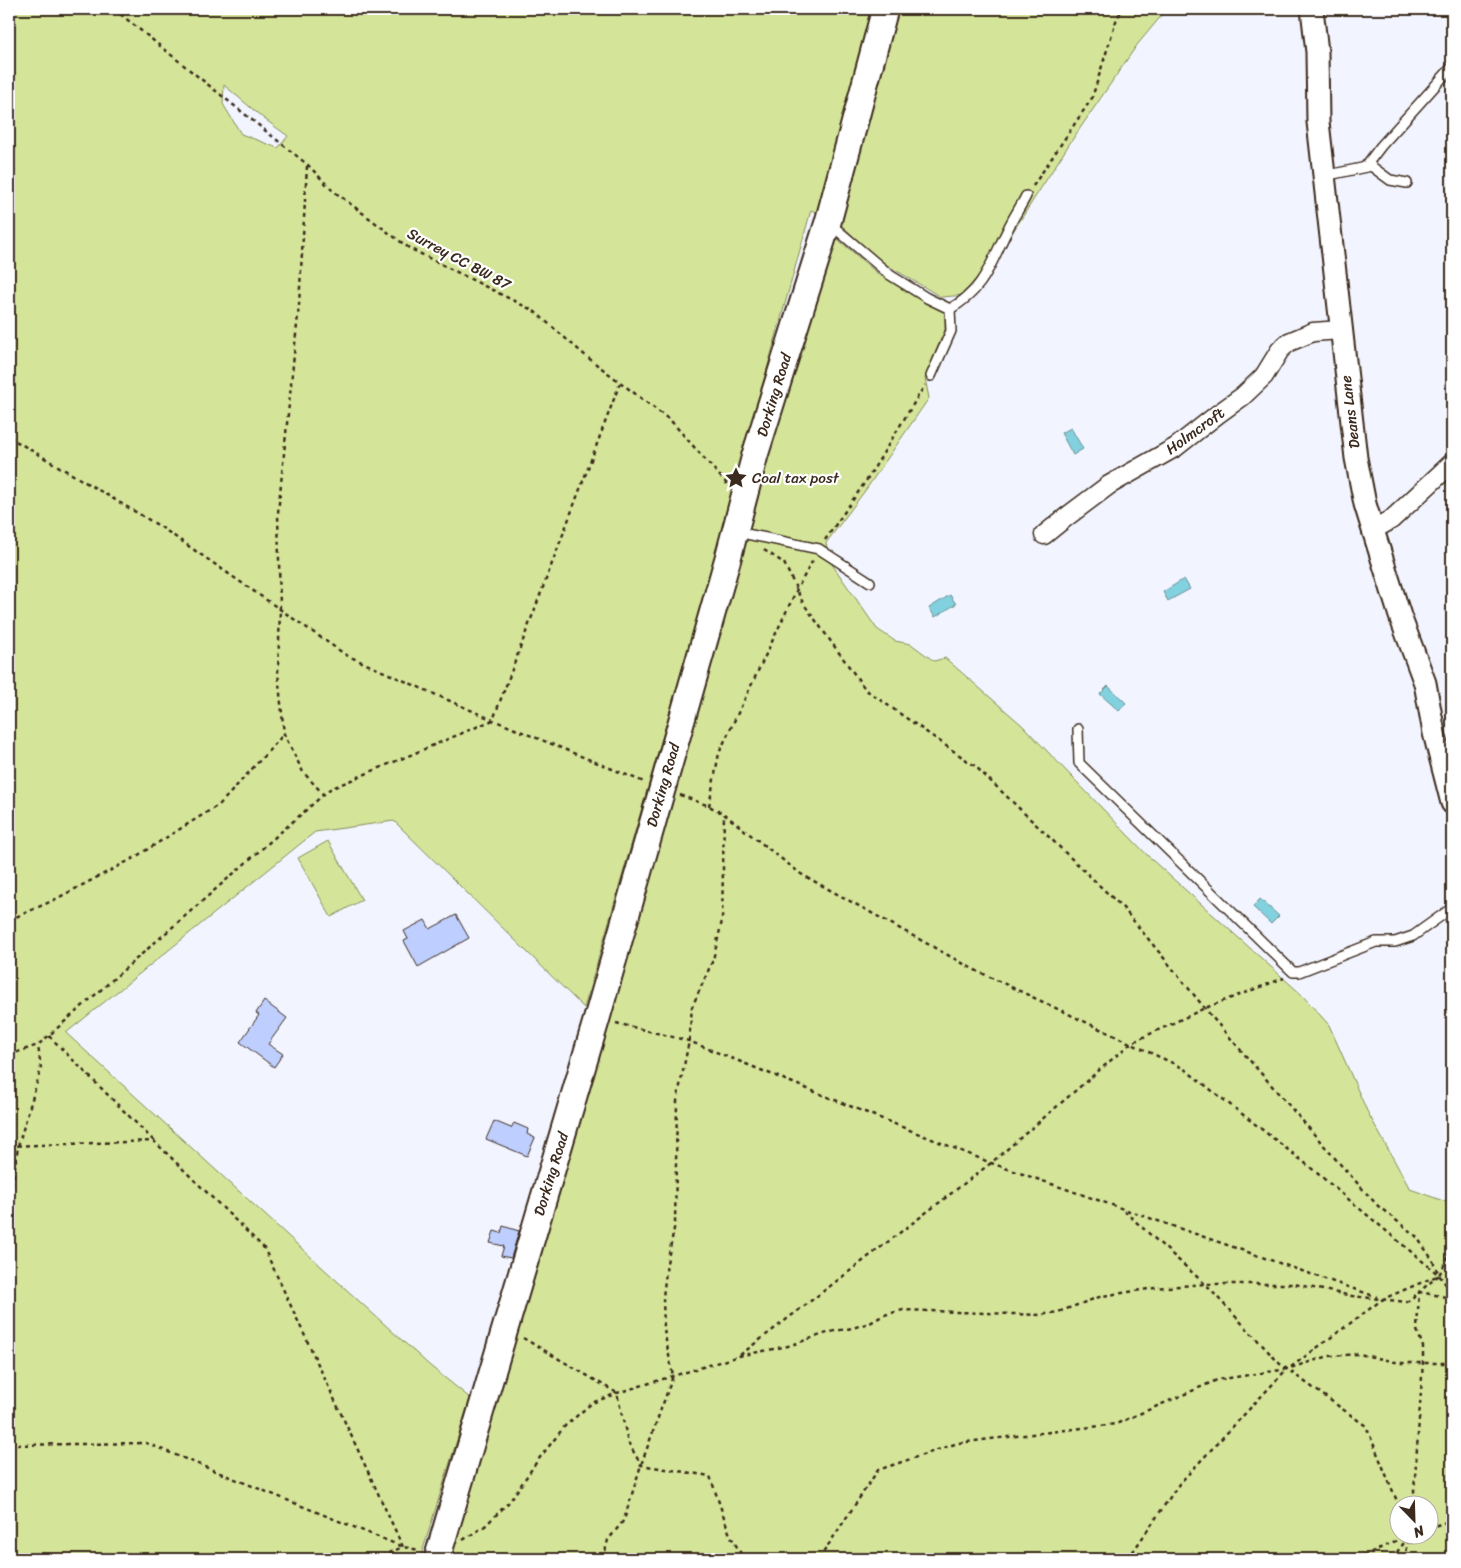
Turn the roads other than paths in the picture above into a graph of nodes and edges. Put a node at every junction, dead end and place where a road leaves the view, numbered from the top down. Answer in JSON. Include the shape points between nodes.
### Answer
{"nodes":[{"id":1,"x":885,"y":9,"type":"edge"},
{"id":2,"x":1312,"y":9,"type":"edge"},
{"id":3,"x":1452,"y":67,"type":"edge"},
{"id":4,"x":1365,"y":167,"type":"junction"},
{"id":5,"x":1324,"y":176,"type":"junction"},
{"id":6,"x":1407,"y":183,"type":"dead end"},
{"id":7,"x":1026,"y":196,"type":"road end"},
{"id":8,"x":828,"y":222,"type":"junction"},
{"id":9,"x":950,"y":308,"type":"junction"},
{"id":10,"x":1341,"y":330,"type":"junction"},
{"id":11,"x":931,"y":376,"type":"road end"},
{"id":12,"x":1452,"y":463,"type":"edge"},
{"id":13,"x":1373,"y":530,"type":"junction"},
{"id":14,"x":734,"y":532,"type":"junction"},
{"id":15,"x":1044,"y":536,"type":"dead end"},
{"id":16,"x":870,"y":582,"type":"dead end"},
{"id":17,"x":1078,"y":729,"type":"dead end"},
{"id":18,"x":1452,"y":802,"type":"edge"},
{"id":19,"x":1452,"y":908,"type":"edge"},
{"id":20,"x":438,"y":1557,"type":"edge"}],
"edges":[{"from":1,"to":8,"type":"main road","name":"Dorking Road"},
{"from":2,"to":5,"type":"street","name":"Deans Lane"},
{"from":3,"to":4,"type":"lane"},
{"from":4,"to":5,"type":"lane"},
{"from":4,"to":6,"type":"lane","via":[[1375,168],[1390,180]]},
{"from":5,"to":10,"type":"street","name":"Deans Lane"},
{"from":7,"to":9,"type":"lane","via":[[984,278],[973,293]]},
{"from":8,"to":9,"type":"lane","via":[[890,275]]},
{"from":8,"to":14,"type":"main road","name":"Dorking Road","via":[[754,455]]},
{"from":9,"to":11,"type":"lane","via":[[951,331]]},
{"from":10,"to":13,"type":"street","name":"Deans Lane","via":[[1356,458]]},
{"from":10,"to":15,"type":"street","name":"Holmcroft","via":[[1313,332],[1289,342],[1280,350],[1264,376],[1244,396],[1176,447],[1110,485]]},
{"from":12,"to":13,"type":"street","via":[[1391,520]]},
{"from":13,"to":18,"type":"street","name":"Deans Lane","via":[[1424,683]]},
{"from":14,"to":16,"type":"lane","via":[[819,549]]},
{"from":14,"to":20,"type":"main road","name":"Dorking Road","via":[[597,1018]]},
{"from":17,"to":19,"type":"lane","via":[[1079,763],[1289,970],[1296,973],[1376,942],[1395,942],[1413,936]]}]}
